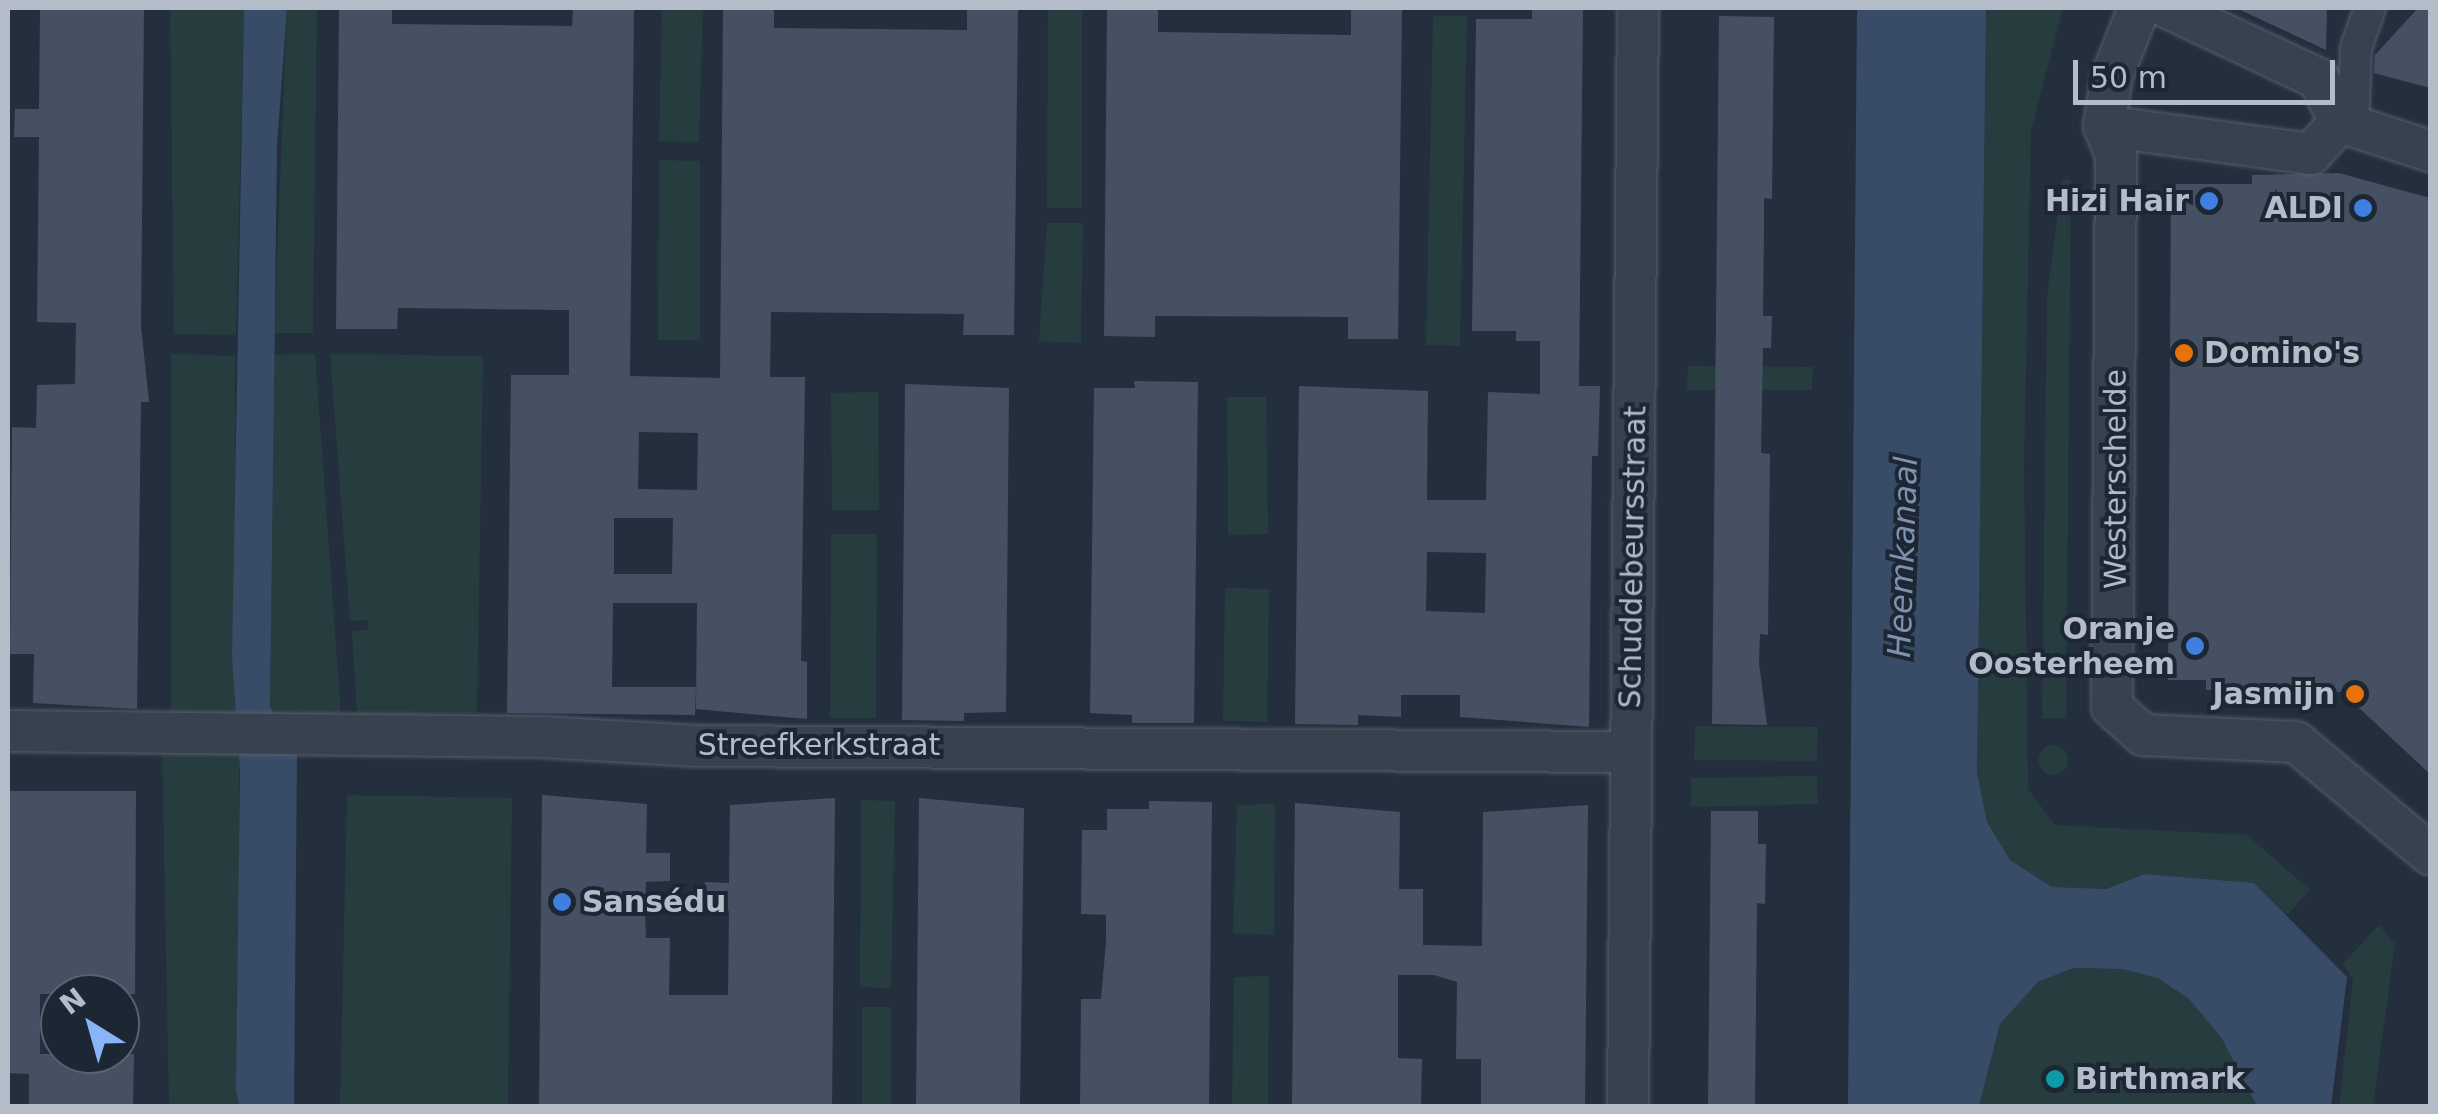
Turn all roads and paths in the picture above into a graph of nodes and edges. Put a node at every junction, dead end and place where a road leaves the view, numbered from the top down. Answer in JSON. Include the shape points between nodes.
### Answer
{"nodes":[{"id":1,"x":1638,"y":8,"type":"edge"},
{"id":2,"x":2139,"y":8,"type":"edge"},
{"id":3,"x":2168,"y":8,"type":"edge"},
{"id":4,"x":2370,"y":8,"type":"edge"},
{"id":5,"x":2346,"y":125,"type":"junction"},
{"id":6,"x":2104,"y":126,"type":"junction"},
{"id":7,"x":2430,"y":151,"type":"edge"},
{"id":8,"x":8,"y":731,"type":"edge"},
{"id":9,"x":1631,"y":752,"type":"junction"},
{"id":10,"x":2426,"y":841,"type":"edge"},
{"id":11,"x":1628,"y":1106,"type":"edge"}],
"edges":[{"from":1,"to":9,"type":"street","name":"Schuddebeursstraat"},
{"from":2,"to":6,"type":"street","name":"Westerschelde","via":[[2112,76]]},
{"from":3,"to":5,"type":"street","via":[[2319,79]]},
{"from":4,"to":5,"type":"street","via":[[2356,48]]},
{"from":5,"to":6,"type":"street","via":[[2311,154]]},
{"from":5,"to":7,"type":"street"},
{"from":6,"to":10,"type":"street","name":"Westerschelde","via":[[2116,156],[2112,706],[2143,735],[2296,742]]},
{"from":8,"to":9,"type":"street","name":"Streefkerkstraat","via":[[696,746]]},
{"from":9,"to":11,"type":"street","name":"Schuddebeursstraat"}]}
